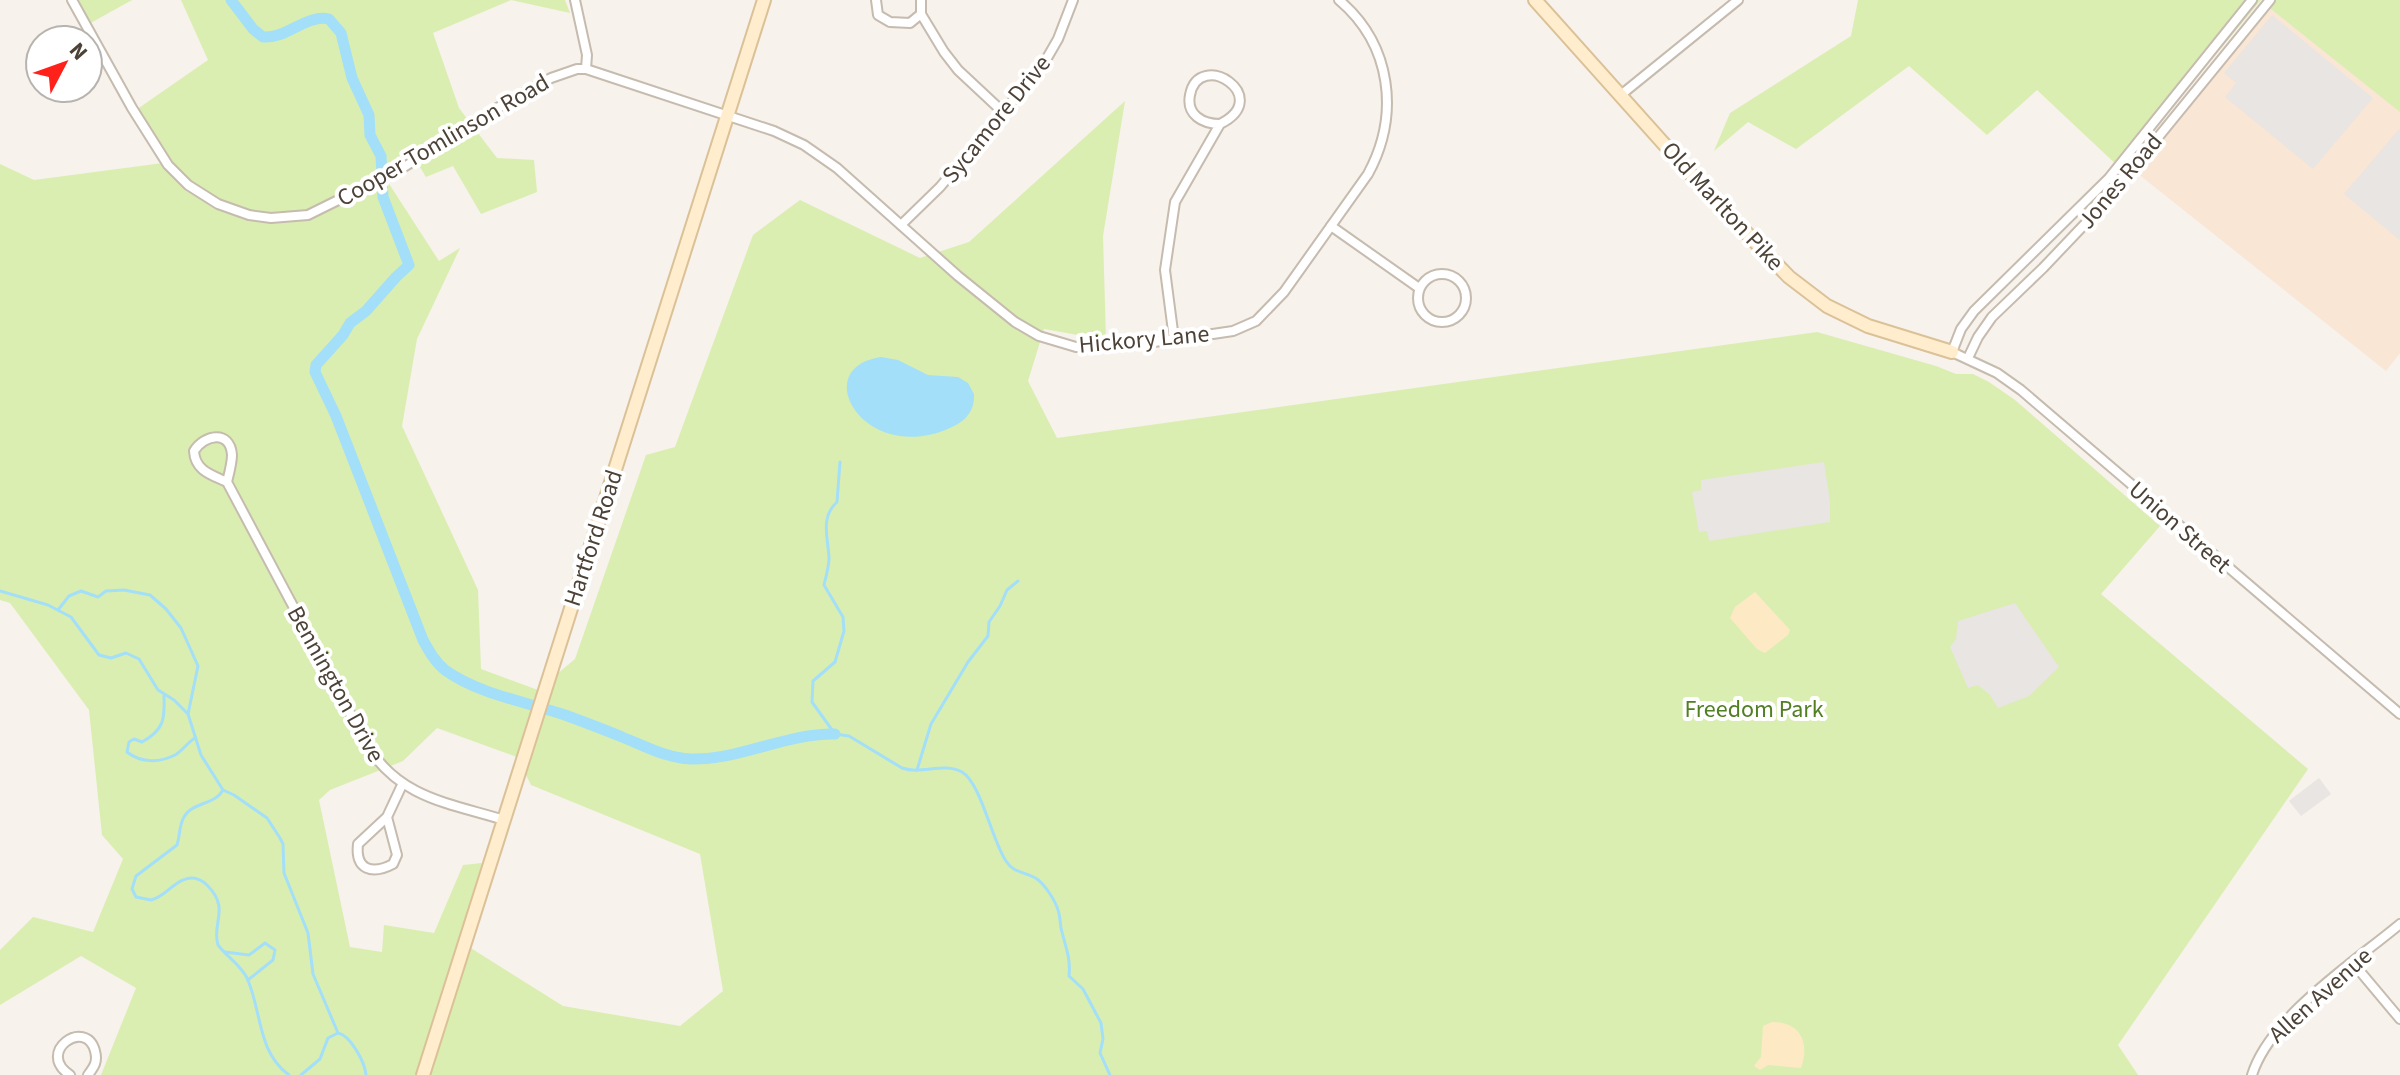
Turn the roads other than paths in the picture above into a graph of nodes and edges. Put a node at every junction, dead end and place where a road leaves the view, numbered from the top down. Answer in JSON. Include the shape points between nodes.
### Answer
{"nodes":[{"id":1,"x":72,"y":0,"type":"edge"},
{"id":2,"x":575,"y":0,"type":"edge"},
{"id":3,"x":764,"y":0,"type":"edge"},
{"id":4,"x":876,"y":0,"type":"edge"},
{"id":5,"x":921,"y":0,"type":"edge"},
{"id":6,"x":1073,"y":0,"type":"edge"},
{"id":7,"x":1339,"y":0,"type":"edge"},
{"id":8,"x":1535,"y":0,"type":"edge"},
{"id":9,"x":1738,"y":0,"type":"edge"},
{"id":10,"x":2252,"y":0,"type":"edge"},
{"id":11,"x":2270,"y":0,"type":"edge"},
{"id":12,"x":921,"y":14,"type":"junction"},
{"id":13,"x":586,"y":69,"type":"junction"},
{"id":14,"x":1622,"y":94,"type":"junction"},
{"id":15,"x":1004,"y":113,"type":"junction"},
{"id":16,"x":727,"y":117,"type":"junction"},
{"id":17,"x":1220,"y":124,"type":"junction"},
{"id":18,"x":901,"y":225,"type":"junction"},
{"id":19,"x":1331,"y":226,"type":"junction"},
{"id":20,"x":1419,"y":288,"type":"junction"},
{"id":21,"x":1174,"y":339,"type":"junction"},
{"id":22,"x":1952,"y":352,"type":"junction"},
{"id":23,"x":1968,"y":358,"type":"junction"},
{"id":24,"x":227,"y":482,"type":"junction"},
{"id":25,"x":2400,"y":714,"type":"edge"},
{"id":26,"x":402,"y":785,"type":"junction"},
{"id":27,"x":387,"y":817,"type":"junction"},
{"id":28,"x":504,"y":820,"type":"junction"},
{"id":29,"x":2400,"y":924,"type":"edge"},
{"id":30,"x":2353,"y":963,"type":"junction"},
{"id":31,"x":2400,"y":1019,"type":"edge"},
{"id":32,"x":70,"y":1075,"type":"edge"},
{"id":33,"x":88,"y":1075,"type":"edge"},
{"id":34,"x":423,"y":1075,"type":"edge"},
{"id":35,"x":2252,"y":1075,"type":"edge"}],
"edges":[{"from":1,"to":13,"type":"street","name":"Cooper Tomlinson Road","via":[[168,165],[218,204],[271,218],[308,215],[401,169],[551,78]]},
{"from":2,"to":13,"type":"street"},
{"from":3,"to":16,"type":"street","name":"Hartford Road"},
{"from":4,"to":12,"type":"street","via":[[878,15],[890,22],[910,23]]},
{"from":5,"to":12,"type":"street"},
{"from":6,"to":15,"type":"street","name":"Sycamore Drive","via":[[1051,52]]},
{"from":7,"to":19,"type":"street","name":"Hickory Lane","via":[[1378,51],[1389,103],[1374,164]]},
{"from":8,"to":14,"type":"street","name":"Old Marlton Pike"},
{"from":9,"to":14,"type":"street"},
{"from":10,"to":22,"type":"street","name":"Jones Road","via":[[2109,178],[1966,320]]},
{"from":11,"to":23,"type":"street","name":"Jones Road","via":[[2102,206],[1992,317]]},
{"from":12,"to":15,"type":"street","via":[[951,62]]},
{"from":13,"to":16,"type":"street"},
{"from":14,"to":22,"type":"street","name":"Old Marlton Pike","via":[[1706,191],[1807,293],[1868,326]]},
{"from":15,"to":18,"type":"street","name":"Sycamore Drive"},
{"from":16,"to":18,"type":"street","name":"Hickory Lane","via":[[786,136],[814,152]]},
{"from":16,"to":28,"type":"street","name":"Hartford Road"},
{"from":17,"to":17,"type":"street","via":[[1231,119],[1240,97],[1226,78],[1215,75],[1194,86],[1191,109],[1198,119]]},
{"from":17,"to":21,"type":"street","via":[[1175,202],[1165,270]]},
{"from":18,"to":21,"type":"street","name":"Hickory Lane","via":[[1004,314],[1039,336],[1089,347]]},
{"from":19,"to":20,"type":"street"},
{"from":19,"to":21,"type":"street","name":"Hickory Lane","via":[[1276,303],[1256,321],[1233,331]]},
{"from":20,"to":20,"type":"street","via":[[1417,302],[1423,315],[1435,322],[1461,315],[1464,288],[1455,278],[1442,274]]},
{"from":22,"to":23,"type":"street","name":"Union Street"},
{"from":23,"to":25,"type":"street","name":"Union Street","via":[[2021,390]]},
{"from":24,"to":24,"type":"street","name":"Bennington Drive","via":[[200,469],[194,459],[204,438],[223,438],[230,445]]},
{"from":24,"to":26,"type":"street","name":"Bennington Drive","via":[[367,745]]},
{"from":26,"to":27,"type":"street"},
{"from":26,"to":28,"type":"street","name":"Bennington Drive"},
{"from":27,"to":27,"type":"street","via":[[358,844],[356,855],[372,870],[393,864],[397,855]]},
{"from":28,"to":34,"type":"street","name":"Hartford Road"},
{"from":29,"to":30,"type":"street","name":"Allen Avenue"},
{"from":30,"to":31,"type":"street"},
{"from":30,"to":35,"type":"street","name":"Allen Avenue","via":[[2276,1030]]},
{"from":32,"to":33,"type":"street","via":[[58,1053],[76,1037],[92,1044],[96,1053]]}]}
